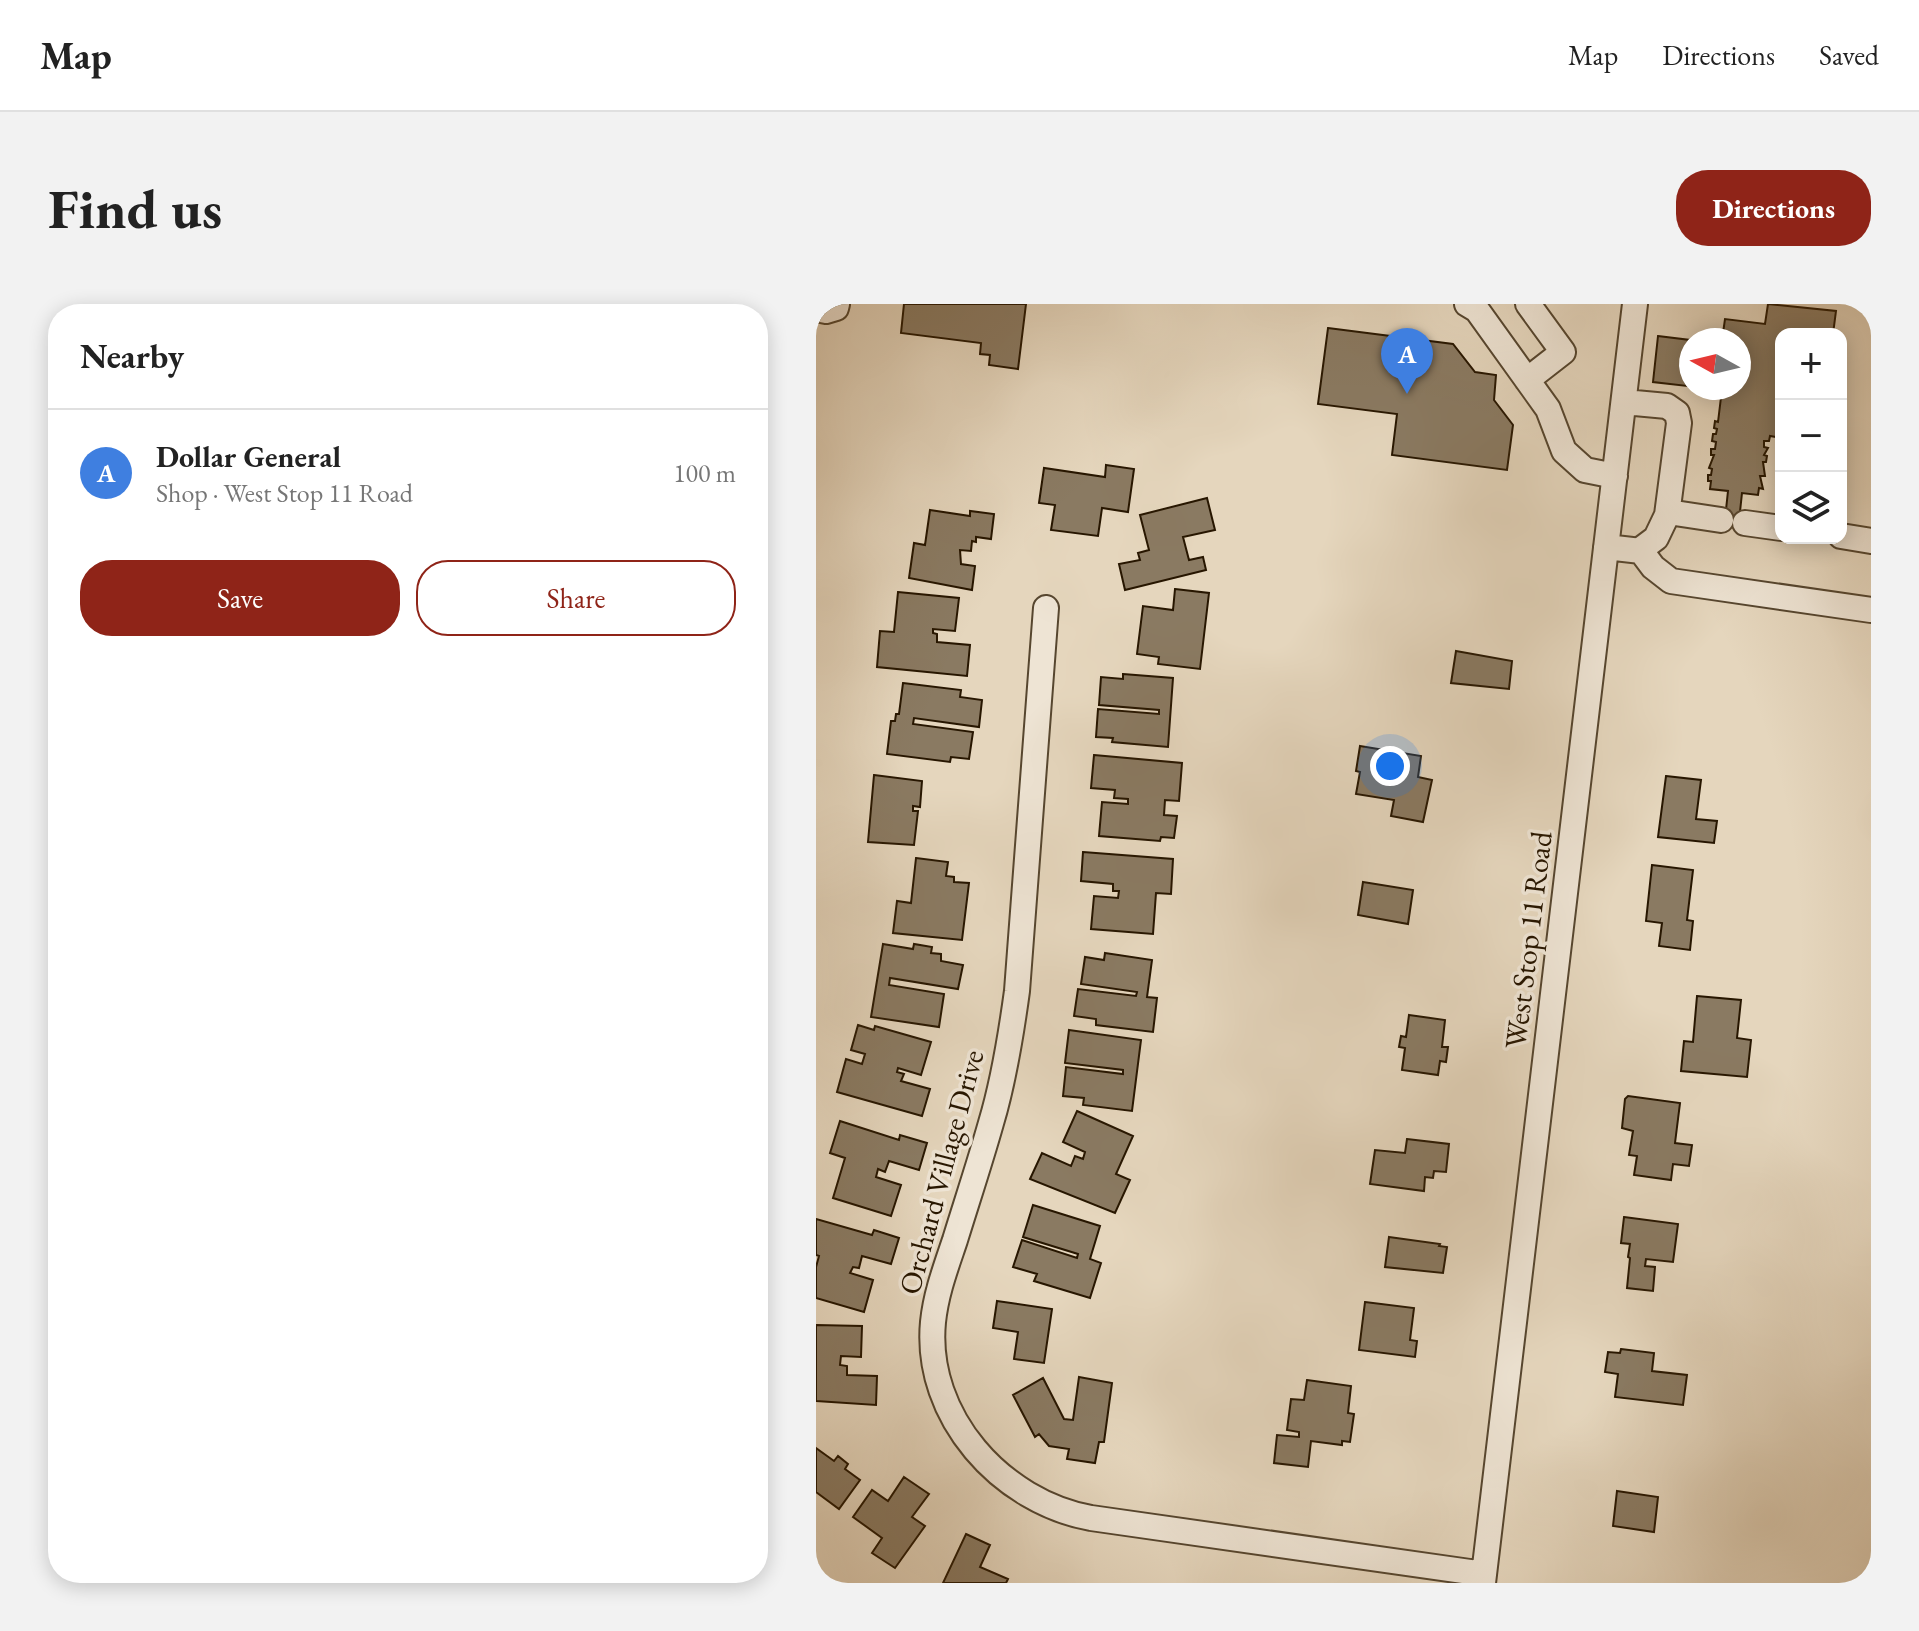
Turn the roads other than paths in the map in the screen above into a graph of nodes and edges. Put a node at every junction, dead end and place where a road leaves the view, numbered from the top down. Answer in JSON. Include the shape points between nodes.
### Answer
{"nodes":[{"id":1,"x":837,"y":304,"type":"edge"},
{"id":2,"x":1467,"y":304,"type":"edge"},
{"id":3,"x":1528,"y":304,"type":"edge"},
{"id":4,"x":1635,"y":304,"type":"edge"},
{"id":5,"x":816,"y":309,"type":"edge"},
{"id":6,"x":1527,"y":380,"type":"junction"},
{"id":7,"x":1624,"y":402,"type":"junction"},
{"id":8,"x":1615,"y":476,"type":"junction"},
{"id":9,"x":1668,"y":512,"type":"junction"},
{"id":10,"x":1775,"y":527,"type":"edge"},
{"id":11,"x":1847,"y":537,"type":"edge"},
{"id":12,"x":1871,"y":541,"type":"edge"},
{"id":13,"x":1606,"y":547,"type":"junction"},
{"id":14,"x":1646,"y":559,"type":"junction"},
{"id":15,"x":1046,"y":608,"type":"dead end"},
{"id":16,"x":1871,"y":610,"type":"edge"},
{"id":17,"x":1484,"y":1578,"type":"edge"}],
"edges":[{"from":1,"to":5,"type":"street","via":[[826,311]]},
{"from":2,"to":6,"type":"street","via":[[1477,310]]},
{"from":3,"to":6,"type":"street","via":[[1563,352]]},
{"from":4,"to":7,"type":"street","name":"West Stop 11 Road"},
{"from":6,"to":8,"type":"street","via":[[1548,409],[1564,451],[1585,470]]},
{"from":7,"to":8,"type":"street","name":"West Stop 11 Road"},
{"from":7,"to":9,"type":"street","via":[[1667,406],[1677,413]]},
{"from":8,"to":13,"type":"street","name":"West Stop 11 Road"},
{"from":9,"to":10,"type":"street"},
{"from":9,"to":14,"type":"street"},
{"from":11,"to":12,"type":"street"},
{"from":13,"to":14,"type":"street"},
{"from":13,"to":17,"type":"street","name":"West Stop 11 Road"},
{"from":14,"to":16,"type":"street","via":[[1671,581]]},
{"from":15,"to":17,"type":"street","name":"Orchard Village Drive","via":[[1017,991],[992,1120],[939,1287],[934,1355],[943,1395],[967,1440],[994,1471],[1062,1511]]}]}
